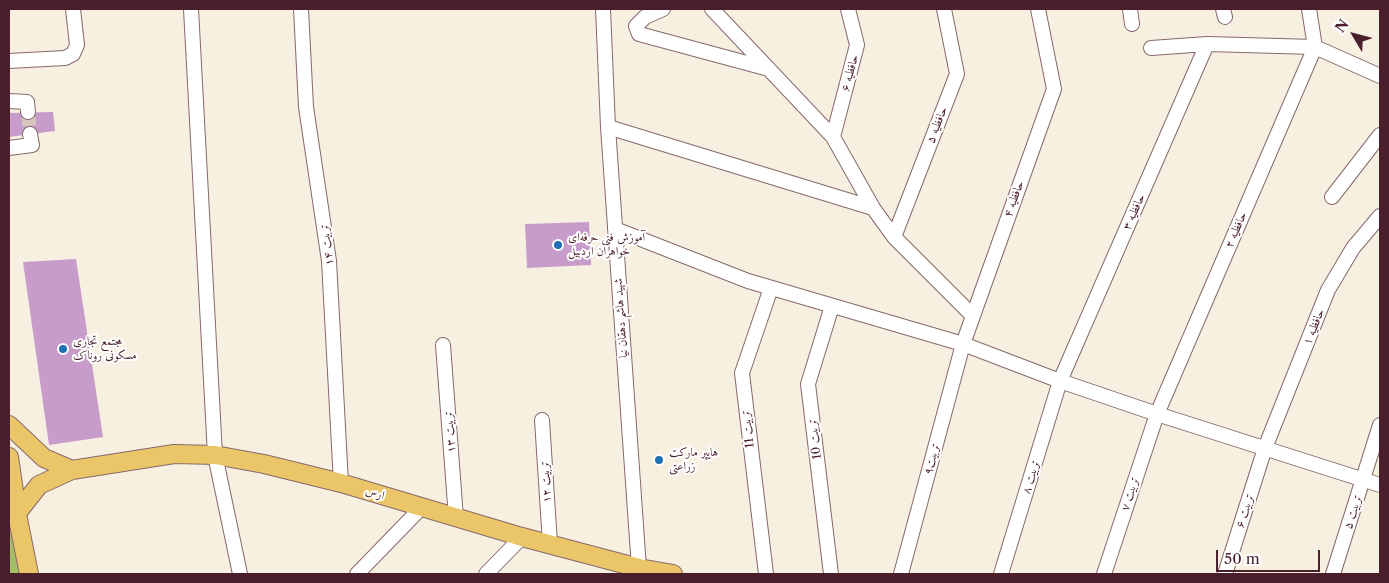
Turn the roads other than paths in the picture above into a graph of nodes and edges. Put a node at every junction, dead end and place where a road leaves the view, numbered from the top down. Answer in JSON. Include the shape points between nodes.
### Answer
{"nodes":[{"id":1,"x":73,"y":9,"type":"edge"},
{"id":2,"x":191,"y":9,"type":"edge"},
{"id":3,"x":301,"y":9,"type":"edge"},
{"id":4,"x":603,"y":9,"type":"edge"},
{"id":5,"x":664,"y":9,"type":"edge"},
{"id":6,"x":712,"y":9,"type":"edge"},
{"id":7,"x":848,"y":9,"type":"edge"},
{"id":8,"x":944,"y":9,"type":"edge"},
{"id":9,"x":1038,"y":9,"type":"edge"},
{"id":10,"x":1130,"y":9,"type":"edge"},
{"id":11,"x":1309,"y":9,"type":"edge"},
{"id":12,"x":1132,"y":24,"type":"dead end"},
{"id":13,"x":1207,"y":44,"type":"junction"},
{"id":14,"x":1315,"y":47,"type":"junction"},
{"id":15,"x":1152,"y":48,"type":"dead end"},
{"id":16,"x":9,"y":61,"type":"edge"},
{"id":17,"x":769,"y":69,"type":"junction"},
{"id":18,"x":1380,"y":76,"type":"edge"},
{"id":19,"x":9,"y":101,"type":"edge"},
{"id":20,"x":28,"y":112,"type":"dead end"},
{"id":21,"x":608,"y":126,"type":"junction"},
{"id":22,"x":30,"y":134,"type":"dead end"},
{"id":23,"x":1380,"y":135,"type":"edge"},
{"id":24,"x":833,"y":137,"type":"junction"},
{"id":25,"x":9,"y":148,"type":"edge"},
{"id":26,"x":1332,"y":197,"type":"dead end"},
{"id":27,"x":873,"y":208,"type":"junction"},
{"id":28,"x":1380,"y":216,"type":"edge"},
{"id":29,"x":615,"y":229,"type":"junction"},
{"id":30,"x":894,"y":237,"type":"junction"},
{"id":31,"x":771,"y":288,"type":"junction"},
{"id":32,"x":832,"y":306,"type":"junction"},
{"id":33,"x":973,"y":316,"type":"junction"},
{"id":34,"x":963,"y":344,"type":"junction"},
{"id":35,"x":443,"y":345,"type":"dead end"},
{"id":36,"x":1060,"y":381,"type":"junction"},
{"id":37,"x":1157,"y":414,"type":"junction"},
{"id":38,"x":542,"y":420,"type":"dead end"},
{"id":39,"x":9,"y":425,"type":"edge"},
{"id":40,"x":1380,"y":425,"type":"edge"},
{"id":41,"x":1265,"y":448,"type":"junction"},
{"id":42,"x":215,"y":455,"type":"junction"},
{"id":43,"x":9,"y":457,"type":"edge"},
{"id":44,"x":72,"y":470,"type":"junction"},
{"id":45,"x":1364,"y":479,"type":"junction"},
{"id":46,"x":341,"y":483,"type":"junction"},
{"id":47,"x":1380,"y":485,"type":"edge"},
{"id":48,"x":421,"y":508,"type":"junction"},
{"id":49,"x":17,"y":513,"type":"junction"},
{"id":50,"x":456,"y":518,"type":"junction"},
{"id":51,"x":522,"y":537,"type":"junction"},
{"id":52,"x":550,"y":544,"type":"junction"},
{"id":53,"x":636,"y":571,"type":"edge"},
{"id":54,"x":29,"y":574,"type":"edge"},
{"id":55,"x":240,"y":574,"type":"edge"},
{"id":56,"x":357,"y":574,"type":"edge"},
{"id":57,"x":486,"y":574,"type":"edge"},
{"id":58,"x":674,"y":574,"type":"edge"},
{"id":59,"x":766,"y":574,"type":"edge"},
{"id":60,"x":831,"y":574,"type":"edge"},
{"id":61,"x":901,"y":574,"type":"edge"},
{"id":62,"x":1001,"y":574,"type":"edge"},
{"id":63,"x":1104,"y":574,"type":"edge"},
{"id":64,"x":1225,"y":574,"type":"edge"},
{"id":65,"x":1333,"y":574,"type":"edge"}],
"edges":[{"from":1,"to":16,"type":"street","via":[[77,46],[74,54],[65,58]]},
{"from":2,"to":42,"type":"street"},
{"from":3,"to":46,"type":"street","name":"تربیت ۱۴","via":[[306,107],[329,260]]},
{"from":4,"to":21,"type":"street","name":"شهید هاشم دهقان نیا"},
{"from":5,"to":17,"type":"street","via":[[645,17],[636,26],[639,34]]},
{"from":6,"to":17,"type":"street"},
{"from":7,"to":24,"type":"street","name":"حافظیه ۶","via":[[857,45]]},
{"from":8,"to":30,"type":"street","name":"حافظیه ۵","via":[[957,74]]},
{"from":9,"to":33,"type":"street","name":"حافظیه ۴","via":[[1054,89]]},
{"from":10,"to":12,"type":"street"},
{"from":11,"to":14,"type":"street"},
{"from":13,"to":14,"type":"street"},
{"from":13,"to":15,"type":"street"},
{"from":13,"to":36,"type":"street","name":"حافظیه ۳"},
{"from":14,"to":18,"type":"street"},
{"from":14,"to":37,"type":"street","name":"حافظیه ۲"},
{"from":17,"to":24,"type":"street"},
{"from":19,"to":20,"type":"street","via":[[27,102]]},
{"from":21,"to":27,"type":"street"},
{"from":21,"to":29,"type":"street","name":"شهید هاشم دهقان نیا"},
{"from":22,"to":25,"type":"street","via":[[32,145]]},
{"from":23,"to":26,"type":"street"},
{"from":24,"to":27,"type":"street"},
{"from":27,"to":30,"type":"street"},
{"from":28,"to":41,"type":"street","name":"حافظیه ۱","via":[[1353,248],[1328,290]]},
{"from":29,"to":31,"type":"street"},
{"from":29,"to":53,"type":"street","name":"شهید هاشم دهقان نیا"},
{"from":30,"to":33,"type":"street"},
{"from":31,"to":32,"type":"street"},
{"from":31,"to":59,"type":"street","name":"تربیت 11","via":[[742,373]]},
{"from":32,"to":34,"type":"street"},
{"from":32,"to":60,"type":"street","name":"تربیت 10","via":[[808,384]]},
{"from":33,"to":34,"type":"street","name":"حافظیه ۴"},
{"from":34,"to":36,"type":"street"},
{"from":34,"to":61,"type":"street","name":"تربیت۹"},
{"from":35,"to":50,"type":"street","name":"تربیت ۱۳"},
{"from":36,"to":37,"type":"street"},
{"from":36,"to":62,"type":"street","name":"تربیت ۸"},
{"from":37,"to":41,"type":"street"},
{"from":37,"to":63,"type":"street","name":"تربیت ۷"},
{"from":38,"to":52,"type":"street","name":"تربیت ۱۲"},
{"from":39,"to":44,"type":"main road","via":[[44,458]]},
{"from":40,"to":45,"type":"street","name":"تربیت ۵"},
{"from":41,"to":45,"type":"street"},
{"from":41,"to":64,"type":"street","name":"تربیت ۶"},
{"from":42,"to":44,"type":"main road","name":"ارس","via":[[174,454]]},
{"from":42,"to":46,"type":"main road","name":"ارس"},
{"from":42,"to":55,"type":"street"},
{"from":43,"to":49,"type":"main road"},
{"from":44,"to":49,"type":"main road","name":"ارس","via":[[39,485]]},
{"from":45,"to":47,"type":"street"},
{"from":45,"to":65,"type":"street","name":"تربیت ۵"},
{"from":46,"to":48,"type":"main road","name":"ارس"},
{"from":48,"to":50,"type":"main road","name":"ارس"},
{"from":48,"to":56,"type":"street"},
{"from":49,"to":54,"type":"main road"},
{"from":50,"to":51,"type":"main road","name":"ارس"},
{"from":51,"to":52,"type":"main road","name":"ارس"},
{"from":51,"to":57,"type":"street"},
{"from":52,"to":53,"type":"main road","name":"ارس"},
{"from":53,"to":58,"type":"main road","name":"ارس"}]}
